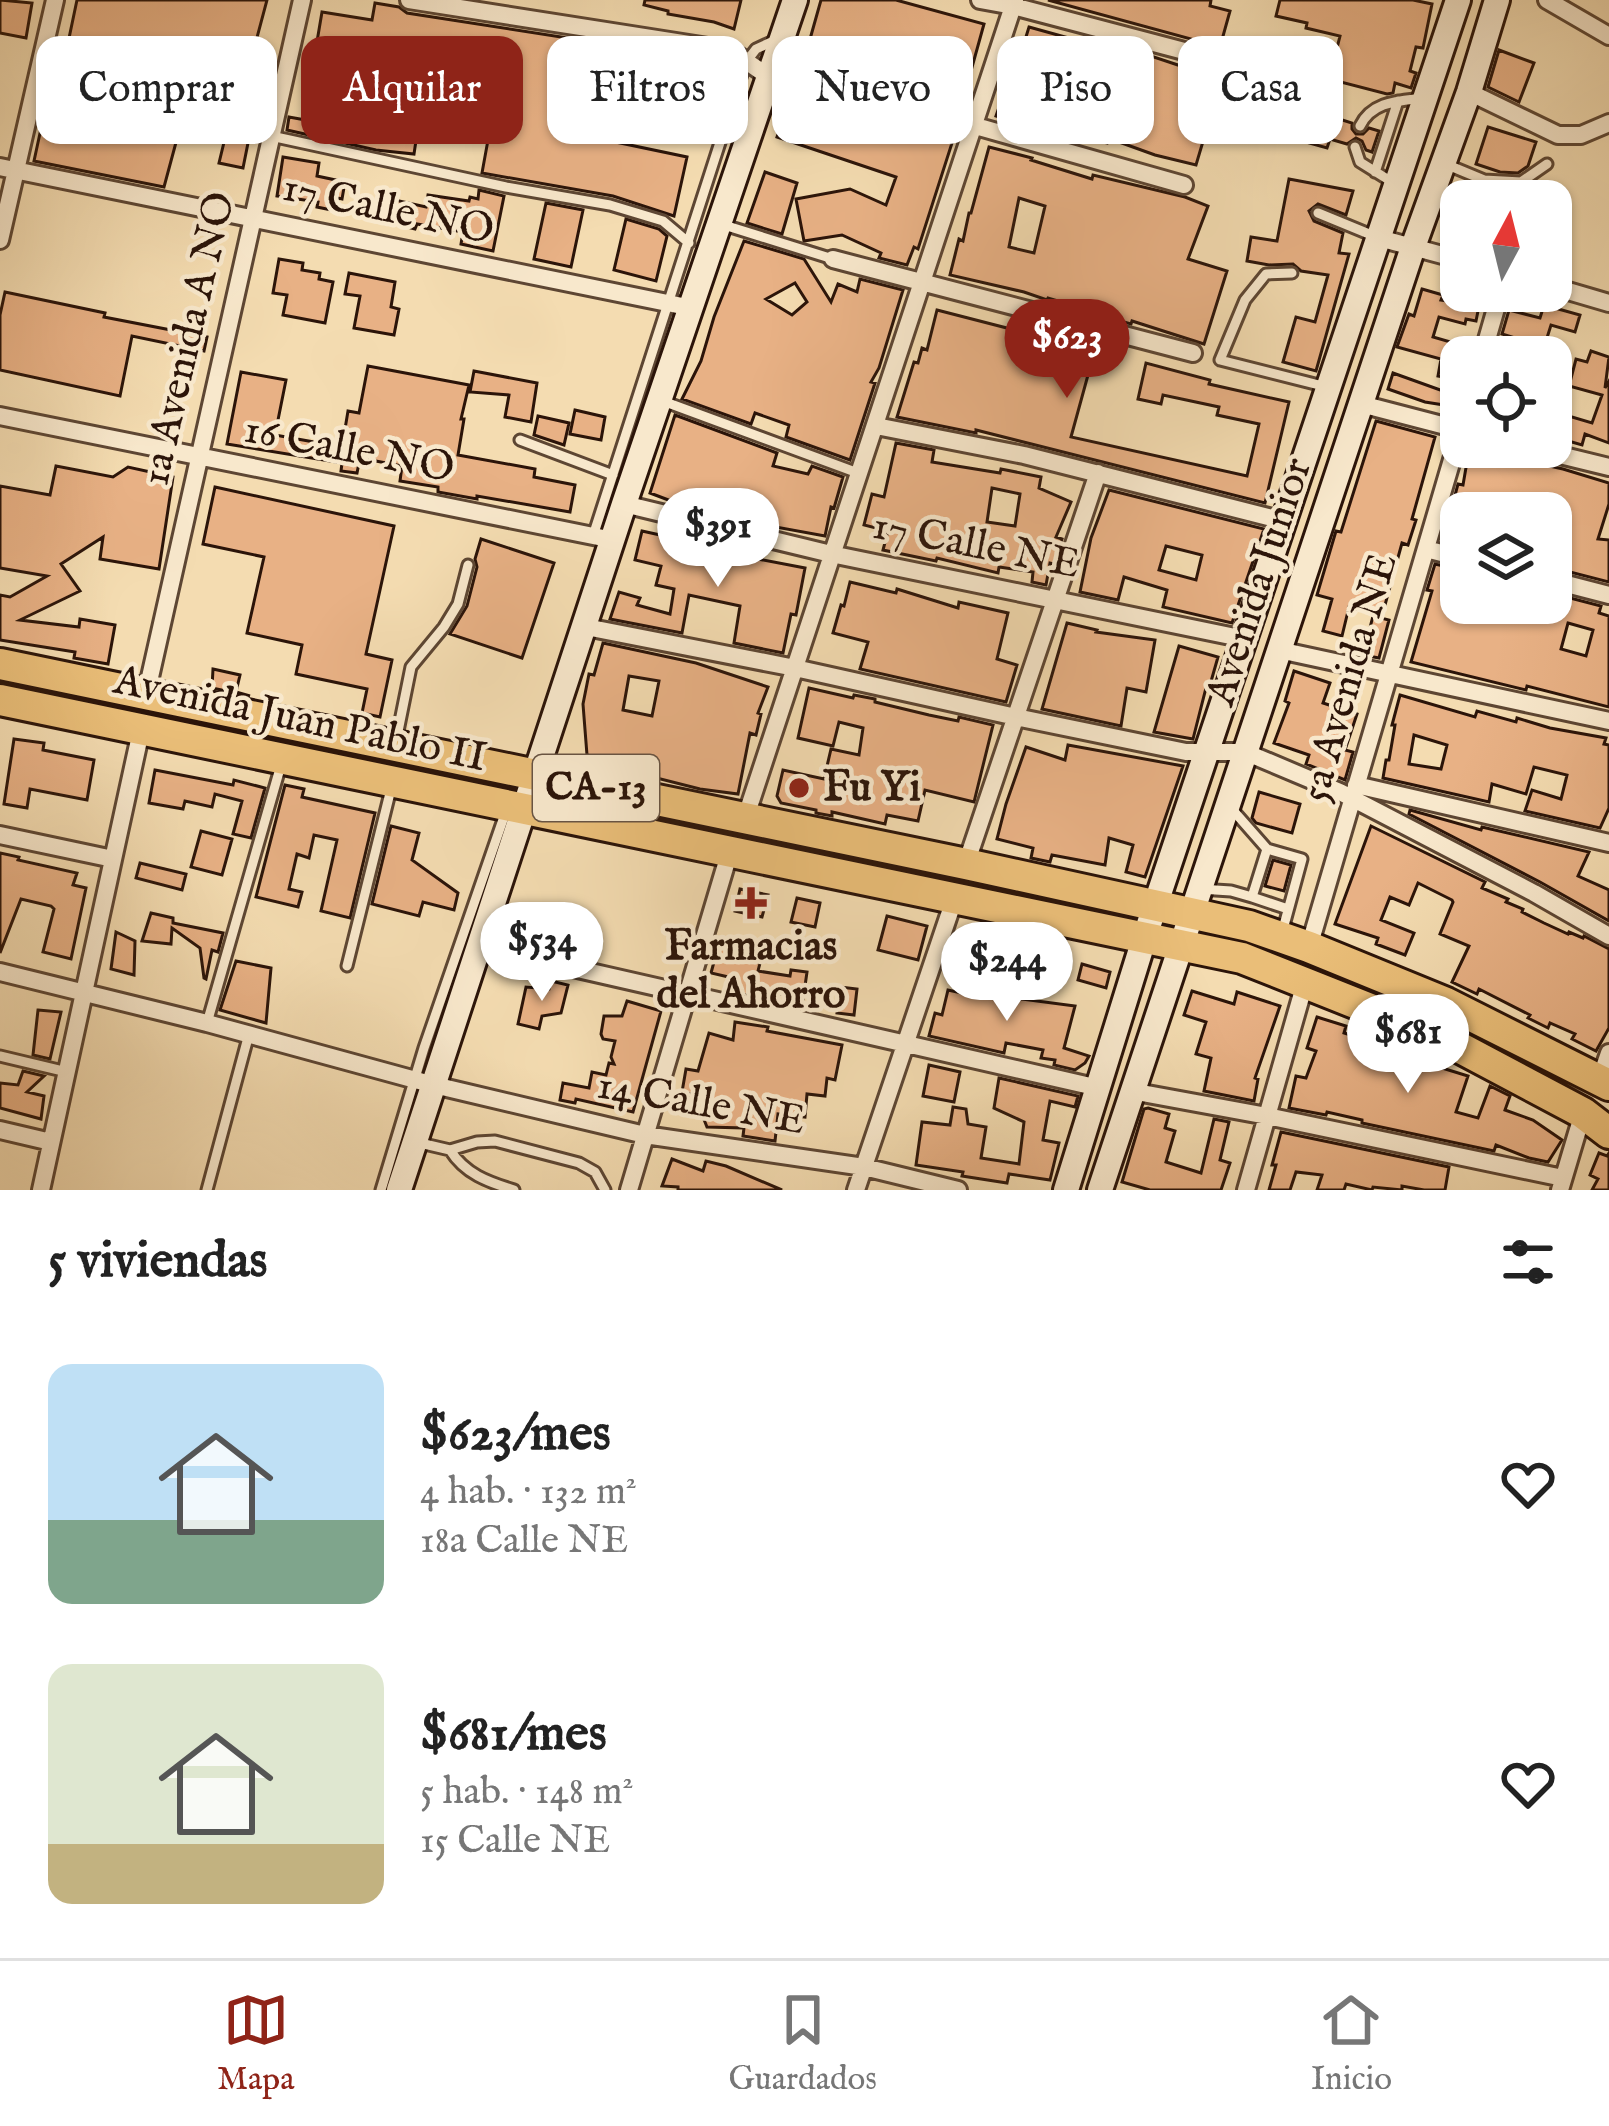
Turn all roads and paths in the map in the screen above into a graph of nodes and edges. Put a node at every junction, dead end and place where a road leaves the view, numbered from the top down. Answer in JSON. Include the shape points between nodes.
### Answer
{"nodes":[{"id":1,"x":55,"y":0,"type":"edge"},
{"id":2,"x":302,"y":0,"type":"edge"},
{"id":3,"x":409,"y":0,"type":"edge"},
{"id":4,"x":794,"y":0,"type":"edge"},
{"id":5,"x":980,"y":0,"type":"edge"},
{"id":6,"x":1458,"y":0,"type":"edge"},
{"id":7,"x":1497,"y":0,"type":"edge"},
{"id":8,"x":1547,"y":0,"type":"edge"},
{"id":9,"x":1014,"y":3,"type":"edge"},
{"id":10,"x":638,"y":36,"type":"edge"},
{"id":11,"x":783,"y":36,"type":"edge"},
{"id":12,"x":1609,"y":36,"type":"edge"},
{"id":13,"x":772,"y":40,"type":"edge"},
{"id":14,"x":1178,"y":49,"type":"edge"},
{"id":15,"x":748,"y":59,"type":"edge"},
{"id":16,"x":748,"y":63,"type":"edge"},
{"id":17,"x":772,"y":67,"type":"edge"},
{"id":18,"x":769,"y":76,"type":"junction"},
{"id":19,"x":772,"y":77,"type":"edge"},
{"id":20,"x":1469,"y":92,"type":"junction"},
{"id":21,"x":1426,"y":98,"type":"junction"},
{"id":22,"x":1397,"y":101,"type":"junction"},
{"id":23,"x":277,"y":113,"type":"edge"},
{"id":24,"x":973,"y":122,"type":"edge"},
{"id":25,"x":1609,"y":123,"type":"edge"},
{"id":26,"x":973,"y":125,"type":"edge"},
{"id":27,"x":1360,"y":125,"type":"dead end"},
{"id":28,"x":277,"y":137,"type":"edge"},
{"id":29,"x":270,"y":144,"type":"edge"},
{"id":30,"x":726,"y":144,"type":"edge"},
{"id":31,"x":966,"y":144,"type":"edge"},
{"id":32,"x":1355,"y":147,"type":"dead end"},
{"id":33,"x":730,"y":157,"type":"junction"},
{"id":34,"x":1443,"y":163,"type":"junction"},
{"id":35,"x":1547,"y":164,"type":"dead end"},
{"id":36,"x":8,"y":168,"type":"edge"},
{"id":37,"x":1386,"y":178,"type":"junction"},
{"id":38,"x":1184,"y":185,"type":"dead end"},
{"id":39,"x":717,"y":209,"type":"junction"},
{"id":40,"x":1318,"y":212,"type":"dead end"},
{"id":41,"x":253,"y":219,"type":"junction"},
{"id":42,"x":1379,"y":238,"type":"junction"},
{"id":43,"x":0,"y":240,"type":"edge"},
{"id":44,"x":689,"y":243,"type":"junction"},
{"id":45,"x":1413,"y":247,"type":"junction"},
{"id":46,"x":1440,"y":254,"type":"edge"},
{"id":47,"x":833,"y":259,"type":"joint"},
{"id":48,"x":1292,"y":273,"type":"dead end"},
{"id":49,"x":923,"y":283,"type":"junction"},
{"id":50,"x":1572,"y":292,"type":"edge"},
{"id":51,"x":1609,"y":303,"type":"edge"},
{"id":52,"x":681,"y":306,"type":"junction"},
{"id":53,"x":1193,"y":353,"type":"dead end"},
{"id":54,"x":658,"y":385,"type":"junction"},
{"id":55,"x":1329,"y":387,"type":"junction"},
{"id":56,"x":1360,"y":404,"type":"junction"},
{"id":57,"x":0,"y":416,"type":"edge"},
{"id":58,"x":1440,"y":425,"type":"edge"},
{"id":59,"x":876,"y":426,"type":"junction"},
{"id":60,"x":520,"y":440,"type":"dead end"},
{"id":61,"x":199,"y":456,"type":"junction"},
{"id":62,"x":1572,"y":458,"type":"edge"},
{"id":63,"x":1609,"y":467,"type":"edge"},
{"id":64,"x":1450,"y":468,"type":"edge"},
{"id":65,"x":860,"y":473,"type":"junction"},
{"id":66,"x":1098,"y":473,"type":"junction"},
{"id":67,"x":613,"y":475,"type":"junction"},
{"id":68,"x":624,"y":504,"type":"junction"},
{"id":69,"x":1284,"y":520,"type":"junction"},
{"id":70,"x":603,"y":537,"type":"junction"},
{"id":71,"x":1426,"y":549,"type":"junction"},
{"id":72,"x":1440,"y":553,"type":"edge"},
{"id":73,"x":831,"y":554,"type":"junction"},
{"id":74,"x":468,"y":565,"type":"dead end"},
{"id":75,"x":1572,"y":585,"type":"edge"},
{"id":76,"x":1609,"y":595,"type":"edge"},
{"id":77,"x":1056,"y":598,"type":"junction"},
{"id":78,"x":586,"y":627,"type":"junction"},
{"id":79,"x":1245,"y":639,"type":"junction"},
{"id":80,"x":1279,"y":650,"type":"junction"},
{"id":81,"x":0,"y":664,"type":"edge"},
{"id":82,"x":795,"y":668,"type":"junction"},
{"id":83,"x":1389,"y":673,"type":"junction"},
{"id":84,"x":146,"y":695,"type":"junction"},
{"id":85,"x":0,"y":700,"type":"edge"},
{"id":86,"x":1016,"y":717,"type":"junction"},
{"id":87,"x":1609,"y":721,"type":"edge"},
{"id":88,"x":141,"y":730,"type":"junction"},
{"id":89,"x":395,"y":746,"type":"junction"},
{"id":90,"x":1245,"y":752,"type":"junction"},
{"id":91,"x":1207,"y":753,"type":"junction"},
{"id":92,"x":282,"y":760,"type":"junction"},
{"id":93,"x":536,"y":776,"type":"junction"},
{"id":94,"x":393,"y":783,"type":"junction"},
{"id":95,"x":1354,"y":792,"type":"junction"},
{"id":96,"x":1228,"y":804,"type":"junction"},
{"id":97,"x":516,"y":808,"type":"junction"},
{"id":98,"x":745,"y":819,"type":"junction"},
{"id":99,"x":0,"y":835,"type":"edge"},
{"id":100,"x":1609,"y":843,"type":"edge"},
{"id":101,"x":1267,"y":849,"type":"junction"},
{"id":102,"x":730,"y":851,"type":"junction"},
{"id":103,"x":113,"y":859,"type":"junction"},
{"id":104,"x":966,"y":864,"type":"junction"},
{"id":105,"x":1231,"y":891,"type":"junction"},
{"id":106,"x":1252,"y":897,"type":"junction"},
{"id":107,"x":954,"y":900,"type":"junction"},
{"id":108,"x":1156,"y":904,"type":"junction"},
{"id":109,"x":1202,"y":906,"type":"junction"},
{"id":110,"x":1292,"y":931,"type":"junction"},
{"id":111,"x":1145,"y":937,"type":"junction"},
{"id":112,"x":1609,"y":937,"type":"edge"},
{"id":113,"x":1181,"y":944,"type":"junction"},
{"id":114,"x":481,"y":947,"type":"junction"},
{"id":115,"x":346,"y":966,"type":"dead end"},
{"id":116,"x":0,"y":972,"type":"edge"},
{"id":117,"x":1305,"y":983,"type":"junction"},
{"id":118,"x":84,"y":992,"type":"junction"},
{"id":119,"x":686,"y":994,"type":"junction"},
{"id":120,"x":207,"y":1023,"type":"junction"},
{"id":121,"x":249,"y":1034,"type":"junction"},
{"id":122,"x":905,"y":1044,"type":"junction"},
{"id":123,"x":0,"y":1056,"type":"edge"},
{"id":124,"x":67,"y":1072,"type":"junction"},
{"id":125,"x":424,"y":1083,"type":"junction"},
{"id":126,"x":1602,"y":1087,"type":"edge"},
{"id":127,"x":1099,"y":1088,"type":"junction"},
{"id":128,"x":1132,"y":1091,"type":"junction"},
{"id":129,"x":1267,"y":1116,"type":"junction"},
{"id":130,"x":0,"y":1130,"type":"edge"},
{"id":131,"x":1609,"y":1133,"type":"edge"},
{"id":132,"x":645,"y":1135,"type":"junction"},
{"id":133,"x":51,"y":1142,"type":"junction"},
{"id":134,"x":415,"y":1142,"type":"junction"},
{"id":135,"x":450,"y":1150,"type":"junction"},
{"id":136,"x":864,"y":1168,"type":"junction"},
{"id":137,"x":1562,"y":1184,"type":"edge"},
{"id":138,"x":41,"y":1190,"type":"edge"},
{"id":139,"x":207,"y":1190,"type":"edge"},
{"id":140,"x":381,"y":1190,"type":"edge"},
{"id":141,"x":399,"y":1190,"type":"edge"},
{"id":142,"x":514,"y":1190,"type":"edge"},
{"id":143,"x":604,"y":1190,"type":"edge"},
{"id":144,"x":629,"y":1190,"type":"edge"},
{"id":145,"x":856,"y":1190,"type":"edge"},
{"id":146,"x":958,"y":1190,"type":"edge"},
{"id":147,"x":1066,"y":1190,"type":"edge"},
{"id":148,"x":1100,"y":1190,"type":"edge"},
{"id":149,"x":1246,"y":1190,"type":"edge"}],
"edges":[{"from":1,"to":36,"type":"street"},
{"from":2,"to":23,"type":"street","name":"1a Avenida A NO"},
{"from":3,"to":10,"type":"street"},
{"from":4,"to":11,"type":"main road"},
{"from":5,"to":9,"type":"street"},
{"from":6,"to":21,"type":"main road","name":"Avenida Junior"},
{"from":7,"to":20,"type":"main road","name":"Avenida Junior"},
{"from":8,"to":12,"type":"street"},
{"from":9,"to":14,"type":"street"},
{"from":9,"to":24,"type":"street"},
{"from":13,"to":15,"type":"lane"},
{"from":16,"to":18,"type":"street"},
{"from":17,"to":18,"type":"main road"},
{"from":18,"to":19,"type":"street"},
{"from":18,"to":33,"type":"main road"},
{"from":20,"to":25,"type":"street","via":[[1558,135]]},
{"from":20,"to":34,"type":"main road","name":"Avenida Junior"},
{"from":21,"to":22,"type":"lane"},
{"from":21,"to":37,"type":"main road","name":"Avenida Junior"},
{"from":22,"to":27,"type":"lane"},
{"from":22,"to":37,"type":"lane"},
{"from":26,"to":38,"type":"street"},
{"from":28,"to":44,"type":"lane","via":[[610,206],[663,221]]},
{"from":29,"to":41,"type":"street","name":"1a Avenida A NO"},
{"from":30,"to":33,"type":"lane"},
{"from":31,"to":49,"type":"street"},
{"from":32,"to":37,"type":"lane","via":[[1360,162]]},
{"from":33,"to":39,"type":"main road"},
{"from":34,"to":35,"type":"lane","via":[[1484,180],[1521,182]]},
{"from":34,"to":45,"type":"main road","name":"Avenida Junior"},
{"from":36,"to":41,"type":"street","name":"17 Calle NO"},
{"from":36,"to":43,"type":"street"},
{"from":37,"to":42,"type":"main road","name":"Avenida Junior"},
{"from":39,"to":44,"type":"lane"},
{"from":39,"to":47,"type":"lane"},
{"from":39,"to":52,"type":"main road"},
{"from":40,"to":42,"type":"lane"},
{"from":41,"to":52,"type":"street","name":"17 Calle NO"},
{"from":41,"to":61,"type":"street","name":"1a Avenida A NO"},
{"from":42,"to":45,"type":"street"},
{"from":42,"to":55,"type":"main road","name":"Avenida Junior"},
{"from":44,"to":52,"type":"lane"},
{"from":45,"to":46,"type":"street"},
{"from":45,"to":56,"type":"main road","name":"Avenida Junior"},
{"from":47,"to":49,"type":"street"},
{"from":48,"to":55,"type":"lane","via":[[1266,274],[1245,300],[1220,360]]},
{"from":49,"to":53,"type":"street"},
{"from":49,"to":59,"type":"street"},
{"from":50,"to":51,"type":"street"},
{"from":52,"to":54,"type":"main road"},
{"from":54,"to":65,"type":"lane"},
{"from":54,"to":67,"type":"lane"},
{"from":54,"to":68,"type":"main road"},
{"from":55,"to":69,"type":"main road","name":"Avenida Junior"},
{"from":56,"to":58,"type":"street"},
{"from":56,"to":80,"type":"main road","name":"Avenida Junior"},
{"from":57,"to":61,"type":"street","name":"16 Calle NO"},
{"from":59,"to":65,"type":"street"},
{"from":59,"to":66,"type":"street"},
{"from":60,"to":67,"type":"lane"},
{"from":61,"to":70,"type":"street","name":"16 Calle NO"},
{"from":61,"to":84,"type":"street","name":"1a Avenida A NO"},
{"from":62,"to":63,"type":"street"},
{"from":64,"to":71,"type":"street","name":"5a Avenida NE"},
{"from":65,"to":73,"type":"street"},
{"from":66,"to":69,"type":"street"},
{"from":66,"to":77,"type":"street"},
{"from":67,"to":70,"type":"lane"},
{"from":68,"to":70,"type":"main road"},
{"from":68,"to":73,"type":"street","name":"17 Calle NE"},
{"from":69,"to":79,"type":"main road","name":"Avenida Junior"},
{"from":70,"to":78,"type":"main road"},
{"from":71,"to":72,"type":"street"},
{"from":71,"to":83,"type":"street","name":"5a Avenida NE"},
{"from":73,"to":77,"type":"street","name":"17 Calle NE"},
{"from":73,"to":82,"type":"street"},
{"from":74,"to":89,"type":"lane","via":[[458,604],[411,667]]},
{"from":75,"to":76,"type":"street"},
{"from":77,"to":79,"type":"street","name":"17 Calle NE"},
{"from":77,"to":86,"type":"street"},
{"from":78,"to":82,"type":"street"},
{"from":78,"to":93,"type":"main road"},
{"from":79,"to":91,"type":"main road","name":"Avenida Junior"},
{"from":80,"to":83,"type":"street"},
{"from":80,"to":90,"type":"main road","name":"Avenida Junior"},
{"from":81,"to":84,"type":"highway","name":"Avenida Juan Pablo II","number":"CA-13"},
{"from":82,"to":86,"type":"street"},
{"from":82,"to":98,"type":"street"},
{"from":83,"to":87,"type":"street"},
{"from":83,"to":95,"type":"street","name":"5a Avenida NE"},
{"from":84,"to":89,"type":"highway","name":"Avenida Juan Pablo II","number":"CA-13"},
{"from":85,"to":88,"type":"highway","name":"Avenida Juan Pablo II","number":"CA-13"},
{"from":86,"to":91,"type":"street"},
{"from":86,"to":104,"type":"street"},
{"from":88,"to":92,"type":"highway","name":"Avenida Juan Pablo II","number":"CA-13"},
{"from":88,"to":103,"type":"street"},
{"from":89,"to":93,"type":"highway","name":"Avenida Juan Pablo II","number":"CA-13"},
{"from":90,"to":91,"type":"street"},
{"from":90,"to":95,"type":"street"},
{"from":90,"to":96,"type":"main road","name":"Avenida Junior"},
{"from":91,"to":108,"type":"main road","name":"Avenida Junior"},
{"from":92,"to":94,"type":"highway","name":"Avenida Juan Pablo II","number":"CA-13"},
{"from":92,"to":120,"type":"lane"},
{"from":93,"to":97,"type":"main road"},
{"from":93,"to":98,"type":"highway","name":"Avenida Juan Pablo II","number":"CA-13"},
{"from":94,"to":97,"type":"highway","name":"Avenida Juan Pablo II","number":"CA-13"},
{"from":94,"to":115,"type":"lane"},
{"from":95,"to":100,"type":"street"},
{"from":95,"to":110,"type":"street","name":"5a Avenida NE"},
{"from":95,"to":112,"type":"street"},
{"from":96,"to":101,"type":"lane"},
{"from":96,"to":109,"type":"main road","name":"Avenida Junior"},
{"from":97,"to":102,"type":"highway","name":"Avenida Juan Pablo II","number":"CA-13"},
{"from":97,"to":114,"type":"main road"},
{"from":97,"to":125,"type":"lane"},
{"from":98,"to":104,"type":"highway","name":"Avenida Juan Pablo II","number":"CA-13"},
{"from":99,"to":103,"type":"street"},
{"from":101,"to":106,"type":"lane"},
{"from":101,"to":110,"type":"lane","via":[[1302,859]]},
{"from":102,"to":107,"type":"highway","name":"Avenida Juan Pablo II","number":"CA-13"},
{"from":102,"to":119,"type":"street"},
{"from":103,"to":118,"type":"street"},
{"from":104,"to":108,"type":"highway","name":"Avenida Juan Pablo II","number":"CA-13"},
{"from":105,"to":106,"type":"lane"},
{"from":105,"to":109,"type":"lane"},
{"from":105,"to":109,"type":"lane"},
{"from":106,"to":110,"type":"lane"},
{"from":107,"to":111,"type":"highway","name":"Avenida Juan Pablo II","number":"CA-13"},
{"from":107,"to":122,"type":"street"},
{"from":108,"to":109,"type":"highway","name":"Avenida Juan Pablo II","number":"CA-13"},
{"from":108,"to":111,"type":"main road","name":"Avenida Junior"},
{"from":109,"to":110,"type":"highway","name":"Avenida Juan Pablo II","number":"CA-13"},
{"from":109,"to":113,"type":"main road","name":"Avenida Junior"},
{"from":110,"to":126,"type":"highway","name":"Avenida Juan Pablo II","number":"CA-13"},
{"from":111,"to":113,"type":"highway","name":"Avenida Juan Pablo II","number":"CA-13"},
{"from":111,"to":127,"type":"main road","name":"Avenida Junior"},
{"from":113,"to":117,"type":"highway","name":"Avenida Juan Pablo II","number":"CA-13"},
{"from":113,"to":128,"type":"main road","name":"Avenida Junior"},
{"from":114,"to":119,"type":"street"},
{"from":114,"to":125,"type":"main road"},
{"from":116,"to":118,"type":"street","name":"14 Calle NE"},
{"from":117,"to":126,"type":"highway","name":"Avenida Juan Pablo II","number":"CA-13","via":[[1438,1036]]},
{"from":117,"to":129,"type":"street"},
{"from":118,"to":120,"type":"street","name":"14 Calle NE"},
{"from":118,"to":124,"type":"street"},
{"from":119,"to":122,"type":"street"},
{"from":119,"to":132,"type":"street"},
{"from":120,"to":121,"type":"street","name":"14 Calle NE"},
{"from":121,"to":125,"type":"street","name":"14 Calle NE"},
{"from":121,"to":139,"type":"lane"},
{"from":122,"to":127,"type":"street"},
{"from":122,"to":136,"type":"street"},
{"from":123,"to":124,"type":"lane"},
{"from":124,"to":133,"type":"street"},
{"from":125,"to":132,"type":"street","name":"14 Calle NE"},
{"from":125,"to":134,"type":"main road"},
{"from":125,"to":140,"type":"lane"},
{"from":126,"to":131,"type":"highway","name":"Avenida Juan Pablo II","number":"CA-13"},
{"from":126,"to":137,"type":"street"},
{"from":127,"to":147,"type":"main road","name":"Avenida Junior"},
{"from":128,"to":129,"type":"street"},
{"from":128,"to":148,"type":"main road","name":"Avenida Junior"},
{"from":129,"to":137,"type":"street"},
{"from":129,"to":149,"type":"street"},
{"from":130,"to":133,"type":"street"},
{"from":132,"to":136,"type":"street","name":"14 Calle NE"},
{"from":132,"to":144,"type":"street"},
{"from":133,"to":138,"type":"street"},
{"from":134,"to":135,"type":"lane"},
{"from":134,"to":141,"type":"main road"},
{"from":135,"to":142,"type":"lane","via":[[484,1181]]},
{"from":135,"to":143,"type":"lane","via":[[495,1141],[579,1162]]},
{"from":136,"to":145,"type":"street"},
{"from":136,"to":146,"type":"street","name":"14 Calle NE"}]}
